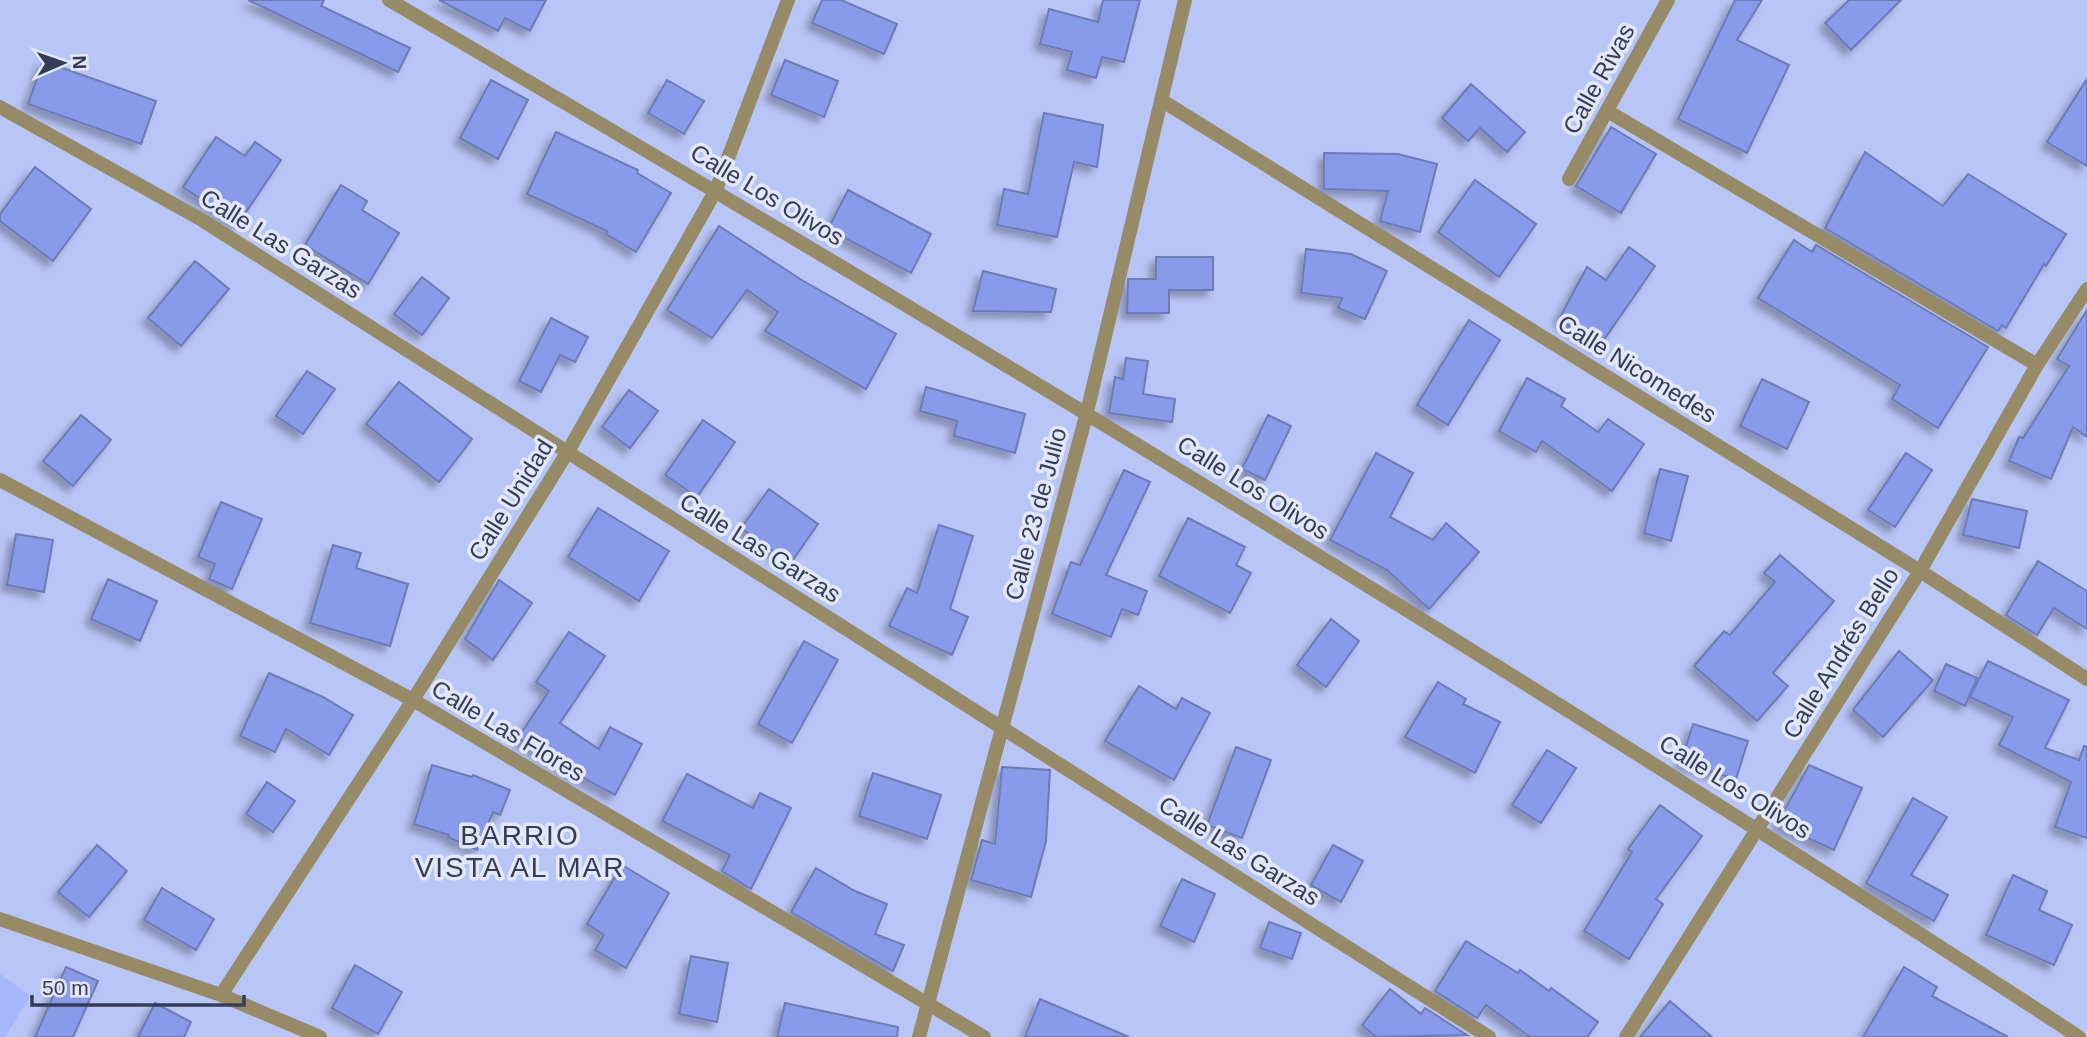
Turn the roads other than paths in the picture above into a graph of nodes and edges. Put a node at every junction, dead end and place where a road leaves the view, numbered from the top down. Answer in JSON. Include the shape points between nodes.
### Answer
{"nodes":[{"id":1,"x":389,"y":0,"type":"edge"},
{"id":2,"x":788,"y":0,"type":"edge"},
{"id":3,"x":1185,"y":0,"type":"edge"},
{"id":4,"x":1668,"y":0,"type":"edge"},
{"id":5,"x":1161,"y":100,"type":"junction"},
{"id":6,"x":0,"y":107,"type":"edge"},
{"id":7,"x":1609,"y":112,"type":"junction"},
{"id":8,"x":1569,"y":179,"type":"dead end"},
{"id":9,"x":716,"y":190,"type":"junction"},
{"id":10,"x":2087,"y":289,"type":"edge"},
{"id":11,"x":2037,"y":365,"type":"junction"},
{"id":12,"x":1087,"y":412,"type":"junction"},
{"id":13,"x":567,"y":453,"type":"junction"},
{"id":14,"x":0,"y":480,"type":"edge"},
{"id":15,"x":1920,"y":570,"type":"junction"},
{"id":16,"x":2087,"y":679,"type":"edge"},
{"id":17,"x":413,"y":701,"type":"junction"},
{"id":18,"x":1002,"y":727,"type":"junction"},
{"id":19,"x":1757,"y":827,"type":"junction"},
{"id":20,"x":0,"y":919,"type":"edge"},
{"id":21,"x":221,"y":995,"type":"junction"},
{"id":22,"x":926,"y":1005,"type":"junction"},
{"id":23,"x":320,"y":1037,"type":"edge"},
{"id":24,"x":919,"y":1037,"type":"edge"},
{"id":25,"x":984,"y":1037,"type":"edge"},
{"id":26,"x":1489,"y":1037,"type":"edge"},
{"id":27,"x":1626,"y":1037,"type":"edge"},
{"id":28,"x":2079,"y":1037,"type":"edge"}],
"edges":[{"from":1,"to":9,"type":"street","name":"Calle Los Olivos"},
{"from":2,"to":9,"type":"street","name":"Calle Unidad"},
{"from":3,"to":5,"type":"street","name":"Calle 23 de Julio"},
{"from":4,"to":7,"type":"street","name":"Calle Rivas"},
{"from":5,"to":12,"type":"street","name":"Calle 23 de Julio"},
{"from":5,"to":15,"type":"street","name":"Calle Nicomedes"},
{"from":6,"to":13,"type":"street","name":"Calle Las Garzas","via":[[202,219]]},
{"from":7,"to":8,"type":"street","name":"Calle Rivas"},
{"from":7,"to":11,"type":"street"},
{"from":9,"to":12,"type":"street","name":"Calle Los Olivos"},
{"from":9,"to":13,"type":"street","name":"Calle Unidad"},
{"from":10,"to":11,"type":"street","name":"Calle Andrés Bello"},
{"from":11,"to":15,"type":"street","name":"Calle Andrés Bello"},
{"from":12,"to":18,"type":"street","name":"Calle 23 de Julio"},
{"from":12,"to":19,"type":"street","name":"Calle Los Olivos"},
{"from":13,"to":17,"type":"street","name":"Calle Unidad"},
{"from":13,"to":18,"type":"street","name":"Calle Las Garzas"},
{"from":14,"to":17,"type":"street","name":"Calle Las Flores"},
{"from":15,"to":16,"type":"street","name":"Calle Nicomedes"},
{"from":15,"to":19,"type":"street","name":"Calle Andrés Bello"},
{"from":17,"to":21,"type":"street","name":"Calle Unidad"},
{"from":17,"to":22,"type":"street","name":"Calle Las Flores"},
{"from":18,"to":22,"type":"street","name":"Calle 23 de Julio"},
{"from":18,"to":26,"type":"street","name":"Calle Las Garzas"},
{"from":19,"to":27,"type":"street","name":"Calle Andrés Bello"},
{"from":19,"to":28,"type":"street","name":"Calle Los Olivos"},
{"from":20,"to":21,"type":"street"},
{"from":21,"to":23,"type":"street"},
{"from":22,"to":24,"type":"street","name":"Calle 23 de Julio"},
{"from":22,"to":25,"type":"street","name":"Calle Las Flores"}]}
